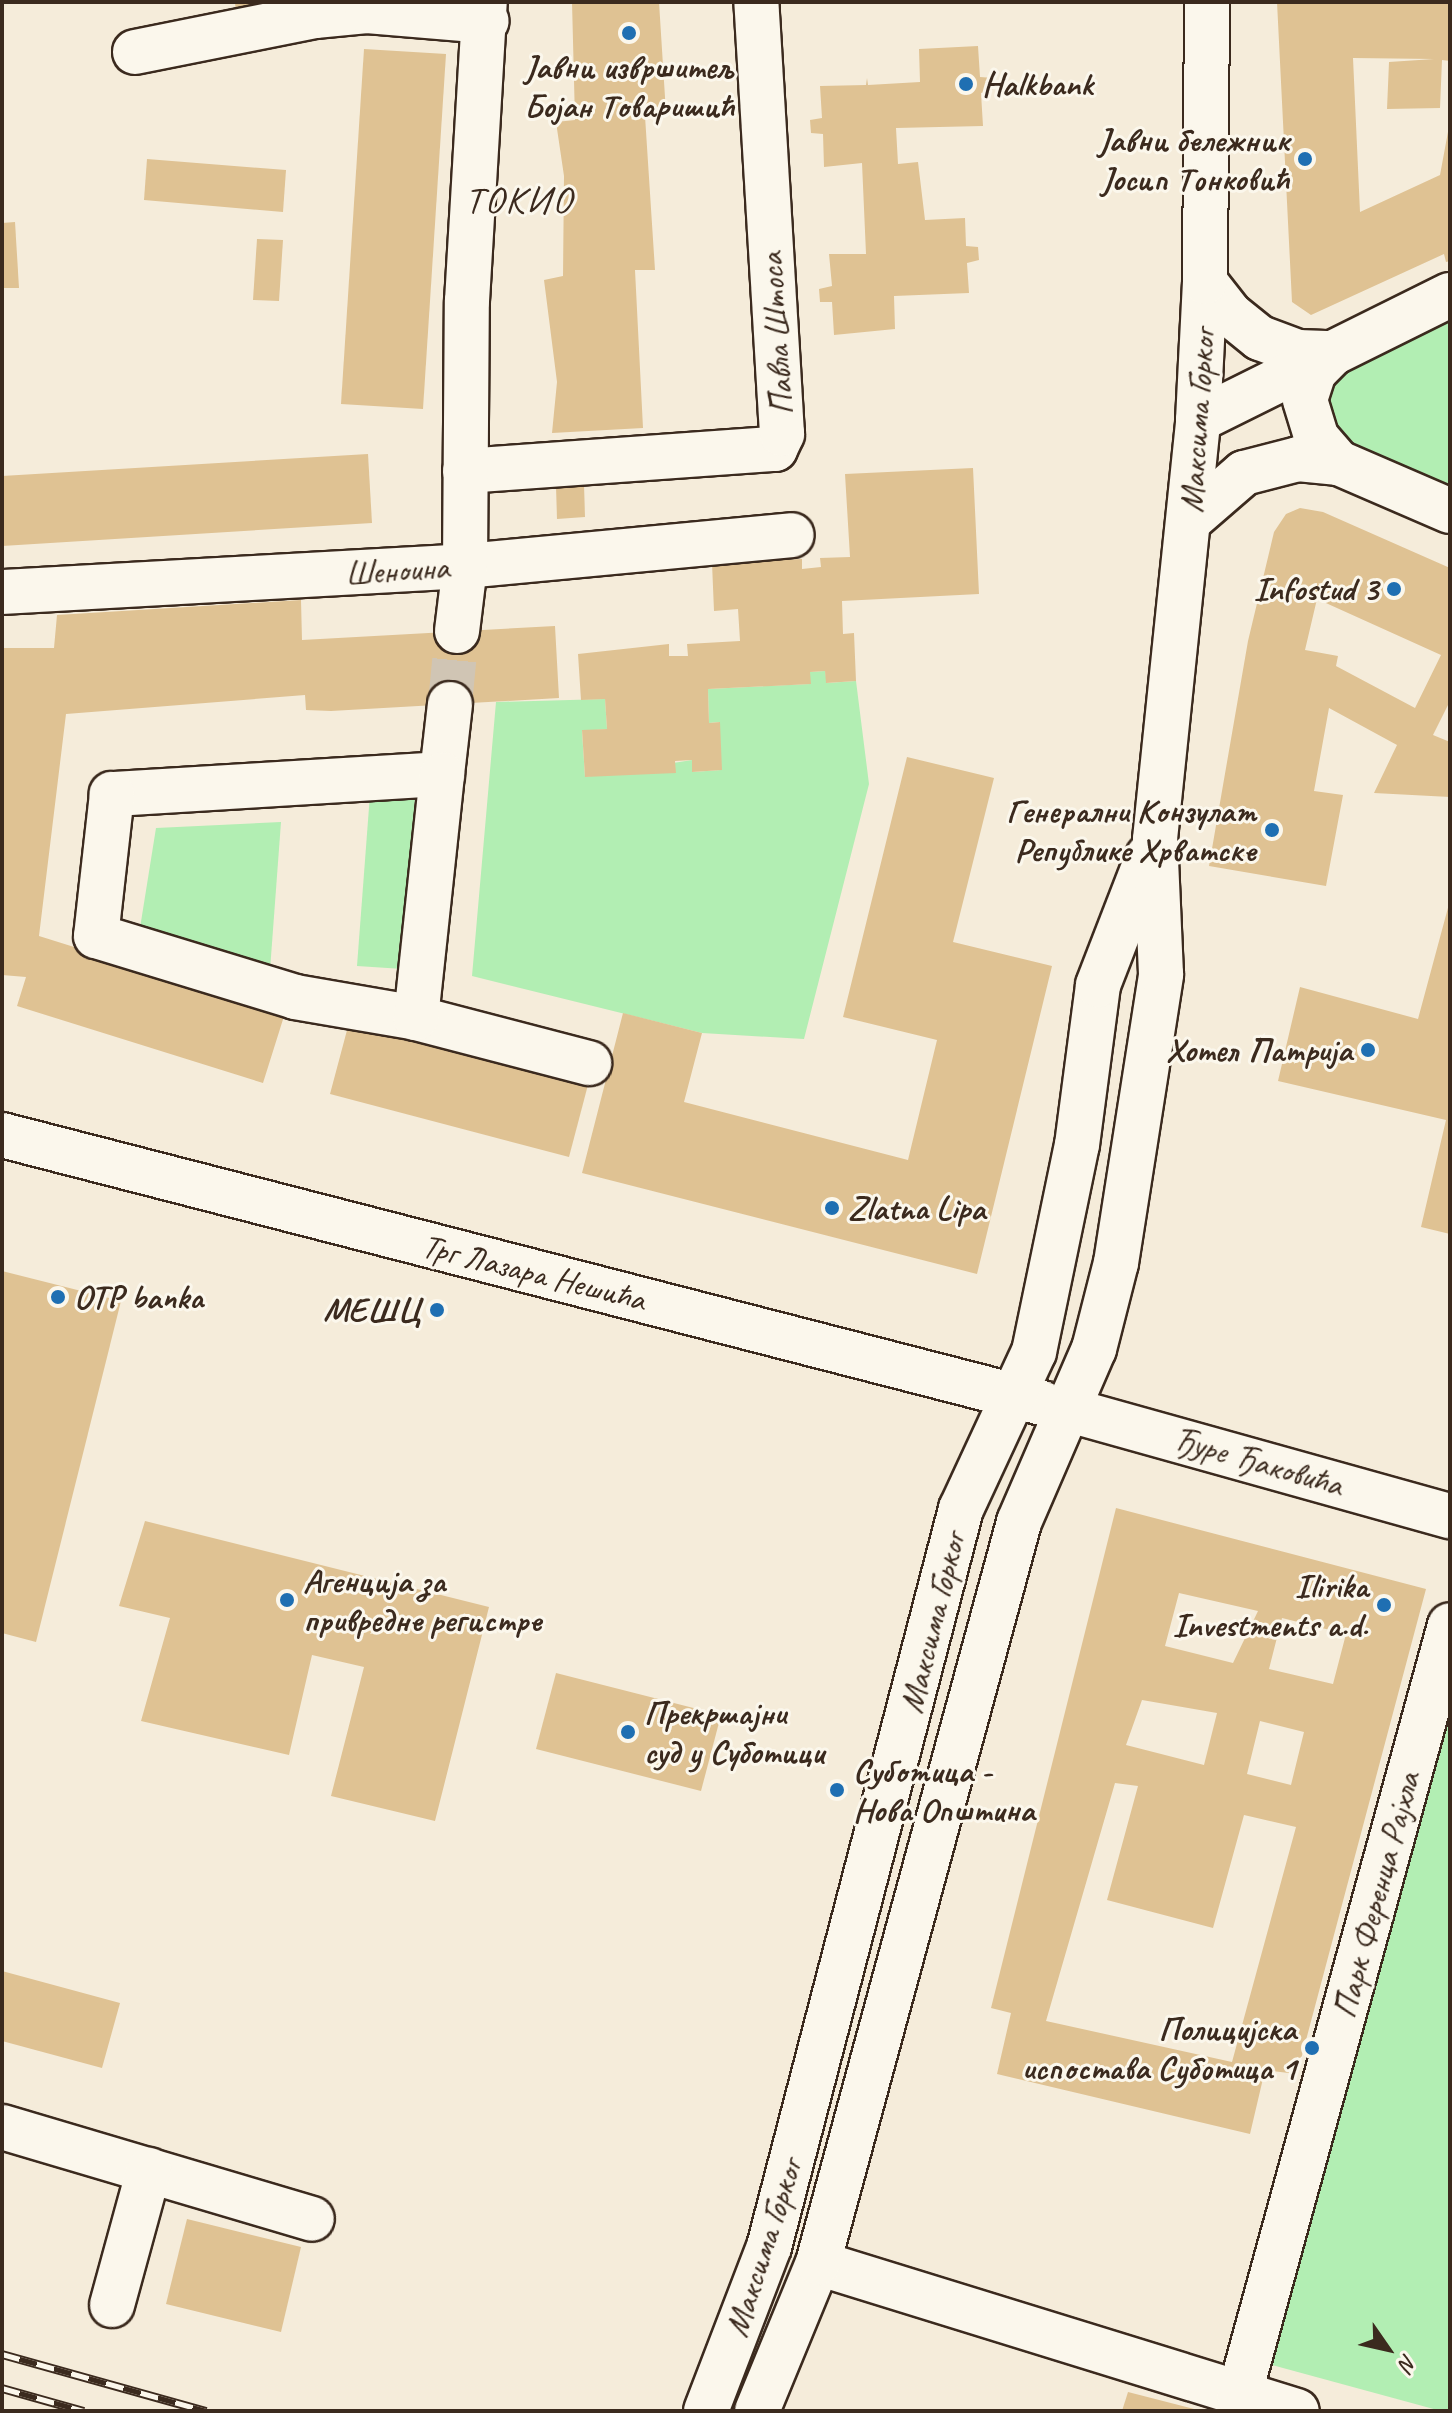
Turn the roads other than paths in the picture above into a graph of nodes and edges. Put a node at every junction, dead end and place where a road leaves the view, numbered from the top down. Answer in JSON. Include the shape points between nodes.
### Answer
{"nodes":[{"id":1,"x":756,"y":2,"type":"edge"},
{"id":2,"x":1207,"y":2,"type":"edge"},
{"id":3,"x":486,"y":11,"type":"edge"},
{"id":4,"x":135,"y":52,"type":"dead end"},
{"id":5,"x":1205,"y":282,"type":"junction"},
{"id":6,"x":1450,"y":295,"type":"edge"},
{"id":7,"x":1333,"y":353,"type":"junction"},
{"id":8,"x":1198,"y":420,"type":"junction"},
{"id":9,"x":1339,"y":463,"type":"junction"},
{"id":10,"x":465,"y":471,"type":"junction"},
{"id":11,"x":1450,"y":511,"type":"edge"},
{"id":12,"x":1191,"y":519,"type":"junction"},
{"id":13,"x":792,"y":535,"type":"dead end"},
{"id":14,"x":465,"y":566,"type":"junction"},
{"id":15,"x":2,"y":592,"type":"edge"},
{"id":16,"x":457,"y":631,"type":"tunnel mouth"},
{"id":17,"x":450,"y":704,"type":"tunnel mouth"},
{"id":18,"x":442,"y":774,"type":"junction"},
{"id":19,"x":1155,"y":839,"type":"junction"},
{"id":20,"x":416,"y":1018,"type":"junction"},
{"id":21,"x":589,"y":1063,"type":"dead end"},
{"id":22,"x":2,"y":1135,"type":"edge"},
{"id":23,"x":1015,"y":1397,"type":"junction"},
{"id":24,"x":1066,"y":1409,"type":"junction"},
{"id":25,"x":1450,"y":1516,"type":"edge"},
{"id":26,"x":1450,"y":1625,"type":"edge"},
{"id":27,"x":2,"y":2127,"type":"edge"},
{"id":28,"x":149,"y":2170,"type":"junction"},
{"id":29,"x":312,"y":2219,"type":"dead end"},
{"id":30,"x":818,"y":2263,"type":"junction"},
{"id":31,"x":112,"y":2305,"type":"dead end"},
{"id":32,"x":1239,"y":2396,"type":"junction"},
{"id":33,"x":706,"y":2411,"type":"edge"},
{"id":34,"x":757,"y":2411,"type":"edge"},
{"id":35,"x":1297,"y":2411,"type":"edge"}],
"edges":[{"from":1,"to":10,"type":"main road","name":"Павла Штоса","via":[[782,434],[775,449]]},
{"from":2,"to":5,"type":"main road","name":"Максима Горког"},
{"from":3,"to":4,"type":"main road","via":[[328,14]]},
{"from":3,"to":10,"type":"main road","via":[[467,301]]},
{"from":5,"to":7,"type":"main road","via":[[1230,314],[1260,338],[1298,352]]},
{"from":5,"to":8,"type":"main road","name":"Максима Горког"},
{"from":6,"to":7,"type":"main road"},
{"from":7,"to":8,"type":"main road"},
{"from":7,"to":9,"type":"main road","via":[[1314,372],[1305,400],[1316,437]]},
{"from":8,"to":12,"type":"main road","name":"Максима Горког"},
{"from":9,"to":11,"type":"main road"},
{"from":9,"to":12,"type":"main road","via":[[1298,459],[1244,473]]},
{"from":10,"to":14,"type":"main road"},
{"from":12,"to":19,"type":"main road","name":"Максима Горког"},
{"from":13,"to":14,"type":"main road","name":"Шеноина"},
{"from":14,"to":15,"type":"main road","name":"Шеноина"},
{"from":14,"to":16,"type":"main road"},
{"from":17,"to":18,"type":"main road"},
{"from":18,"to":20,"type":"main road"},
{"from":18,"to":20,"type":"main road","via":[[112,794],[96,936],[295,997]]},
{"from":19,"to":23,"type":"main road","name":"Максима Горког","via":[[1098,985],[1077,1145],[1046,1305]]},
{"from":19,"to":24,"type":"main road","name":"Максима Горког","via":[[1161,974],[1140,1111],[1104,1315]]},
{"from":20,"to":21,"type":"main road"},
{"from":22,"to":23,"type":"main road","name":"Трг Лазара Нешића"},
{"from":23,"to":24,"type":"main road","name":"Трг Лазара Нешића"},
{"from":23,"to":33,"type":"main road","name":"Максима Горког","via":[[961,1509],[769,2247]]},
{"from":24,"to":25,"type":"main road","name":"Ђуре Ђаковића"},
{"from":24,"to":30,"type":"main road","name":"Максима Горког","via":[[1019,1522]]},
{"from":26,"to":32,"type":"main road","name":"Парк Ференца Рајхла"},
{"from":27,"to":28,"type":"main road"},
{"from":28,"to":29,"type":"main road"},
{"from":28,"to":31,"type":"main road"},
{"from":30,"to":32,"type":"main road"},
{"from":30,"to":34,"type":"main road","name":"Максима Горког"},
{"from":32,"to":35,"type":"main road"}]}
